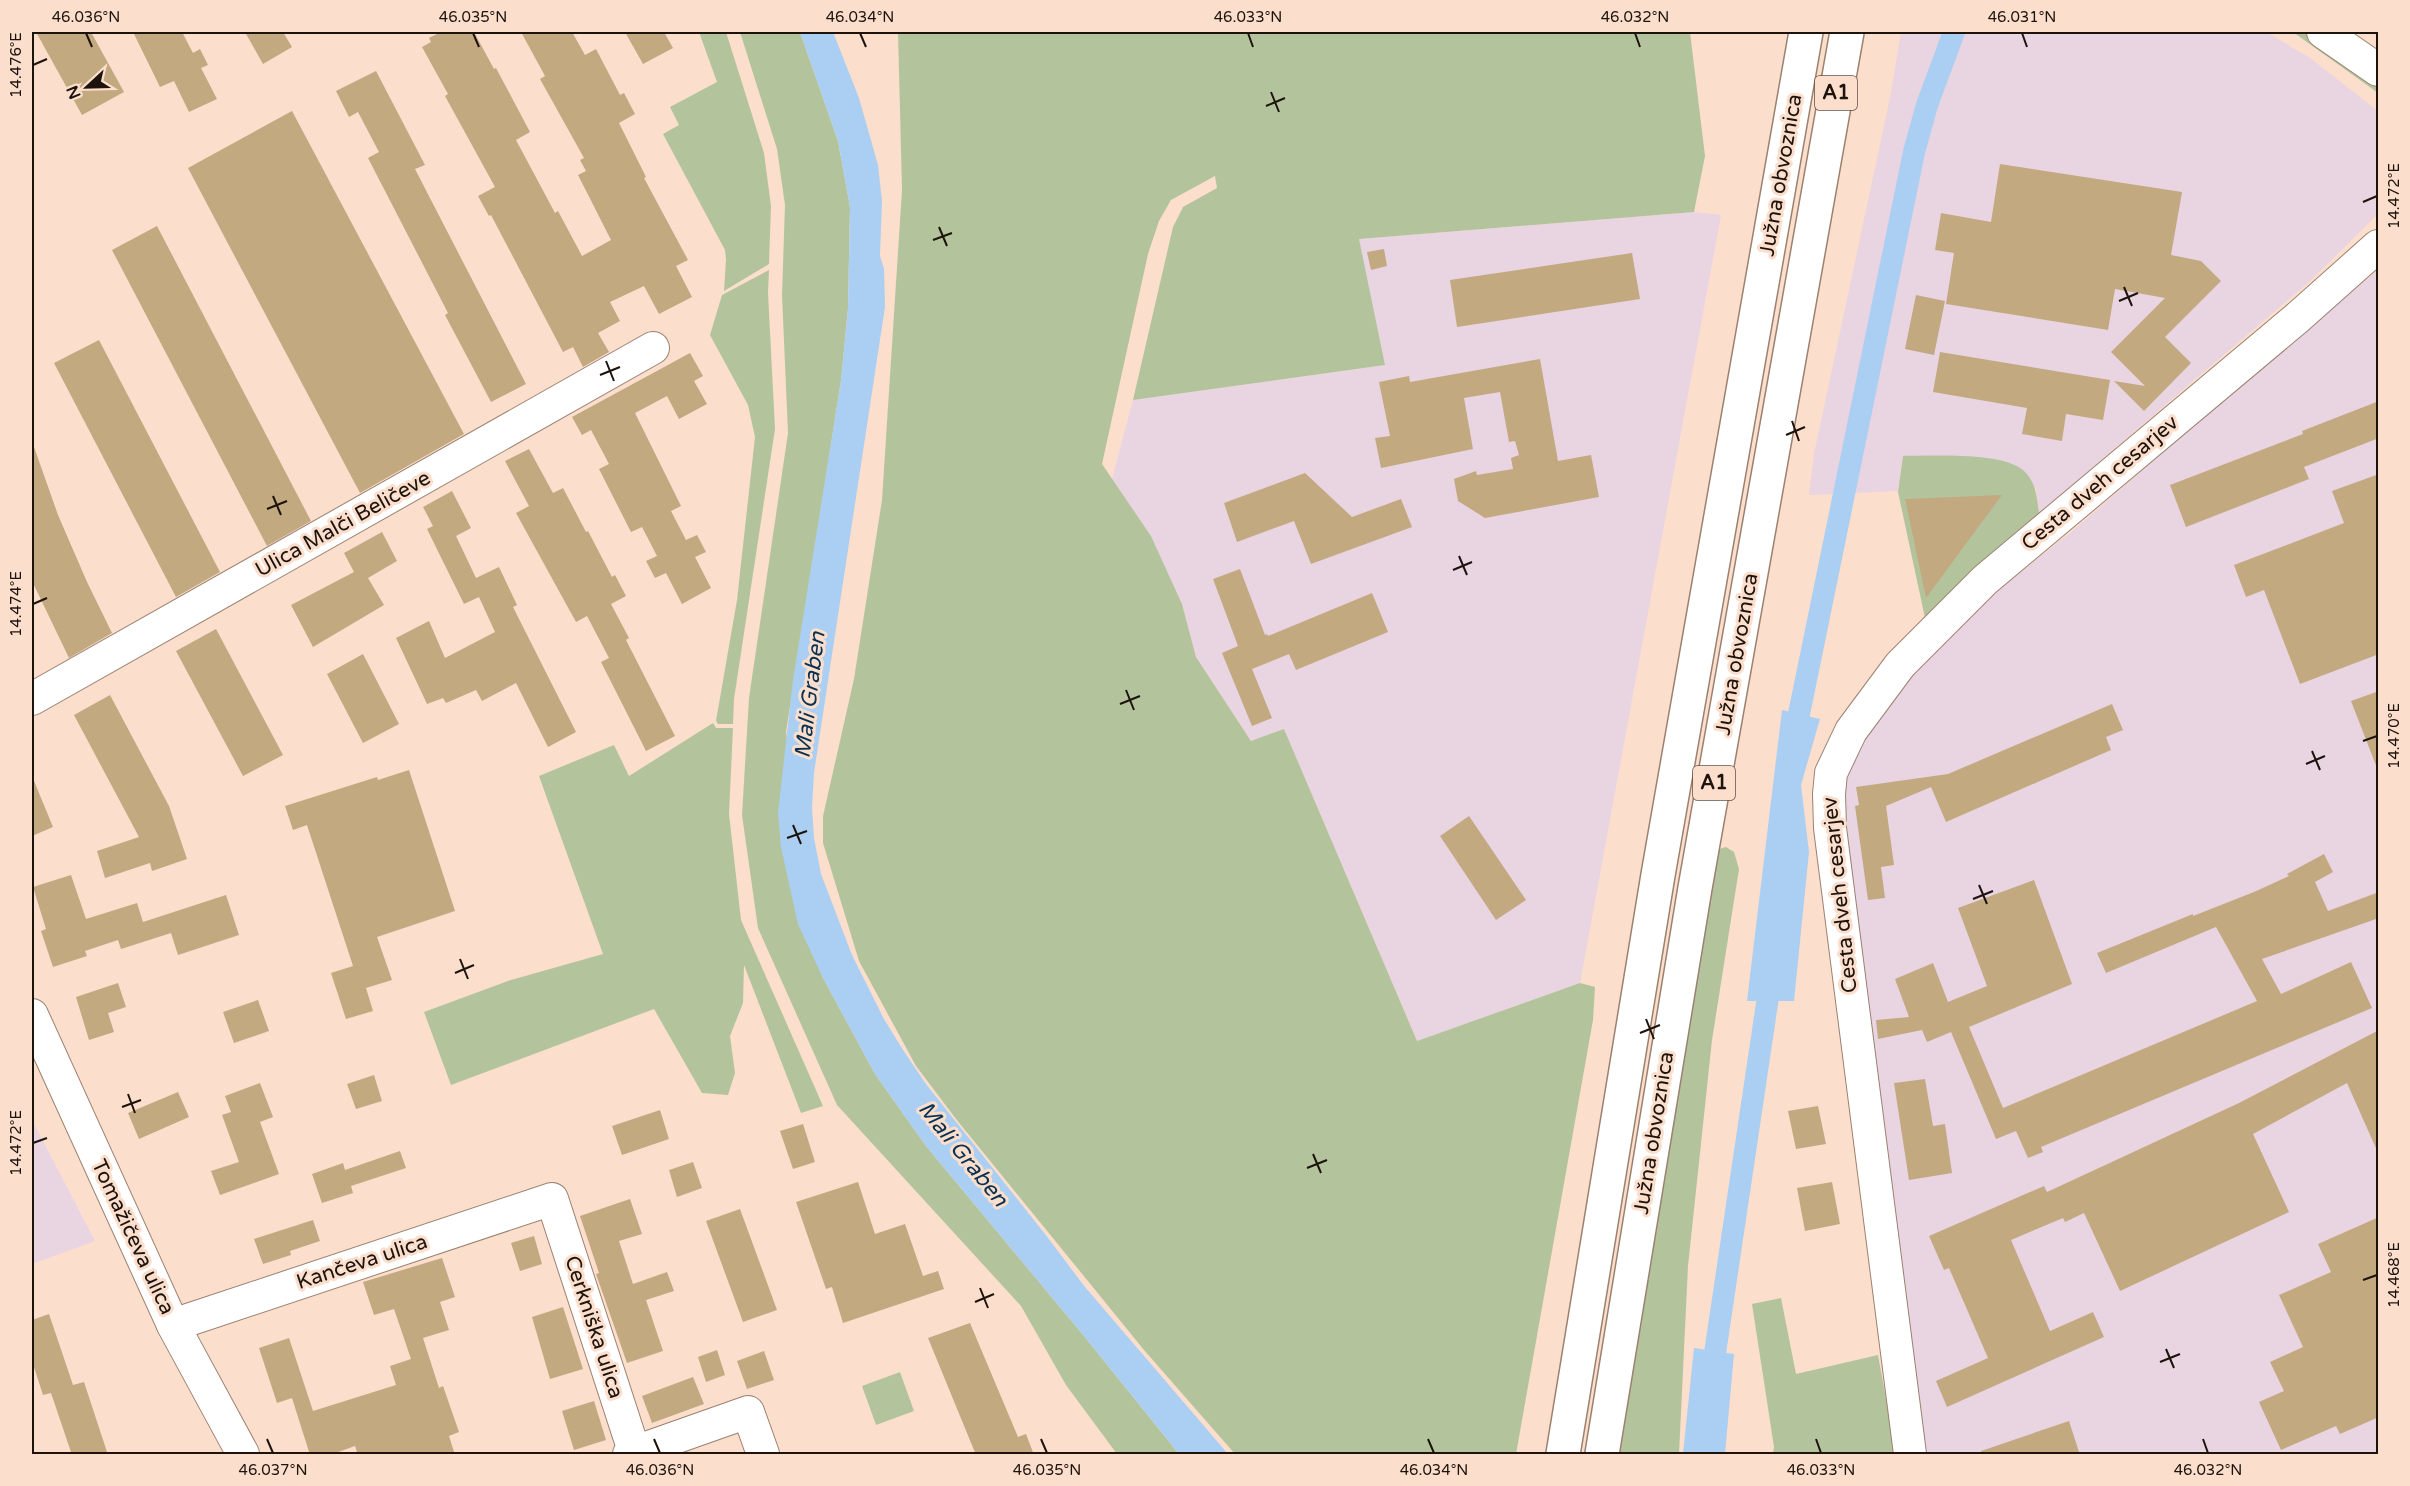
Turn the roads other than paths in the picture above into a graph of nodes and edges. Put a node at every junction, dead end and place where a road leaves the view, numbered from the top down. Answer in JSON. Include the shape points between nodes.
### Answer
{"nodes":[{"id":1,"x":1806,"y":32,"type":"edge"},
{"id":2,"x":1847,"y":32,"type":"edge"},
{"id":3,"x":2323,"y":32,"type":"edge"},
{"id":4,"x":2379,"y":70,"type":"edge"},
{"id":5,"x":2379,"y":246,"type":"edge"},
{"id":6,"x":653,"y":348,"type":"dead end"},
{"id":7,"x":32,"y":699,"type":"edge"},
{"id":8,"x":32,"y":1015,"type":"edge"},
{"id":9,"x":552,"y":1198,"type":"joint"},
{"id":10,"x":173,"y":1325,"type":"junction"},
{"id":11,"x":633,"y":1454,"type":"edge"},
{"id":12,"x":243,"y":1455,"type":"edge"},
{"id":13,"x":763,"y":1455,"type":"edge"},
{"id":14,"x":1563,"y":1455,"type":"edge"},
{"id":15,"x":1602,"y":1455,"type":"edge"},
{"id":16,"x":1910,"y":1455,"type":"edge"}],
"edges":[{"from":1,"to":14,"type":"highway","name":"Južna obvoznica","number":"A1","via":[[1658,875]]},
{"from":2,"to":15,"type":"highway","name":"Južna obvoznica","number":"A1","via":[[1695,888]]},
{"from":3,"to":4,"type":"street"},
{"from":5,"to":16,"type":"street","name":"Cesta dveh cesarjev","via":[[1985,580],[1900,665],[1851,731],[1831,773],[1830,828]]},
{"from":6,"to":7,"type":"street","name":"Ulica Malči Beličeve"},
{"from":8,"to":10,"type":"street","name":"Tomažičeva ulica"},
{"from":9,"to":10,"type":"street","name":"Kančeva ulica"},
{"from":9,"to":11,"type":"street","name":"Cerkniška ulica"},
{"from":10,"to":12,"type":"street","name":"Tomažičeva ulica"},
{"from":11,"to":13,"type":"street","via":[[748,1412]]}]}
